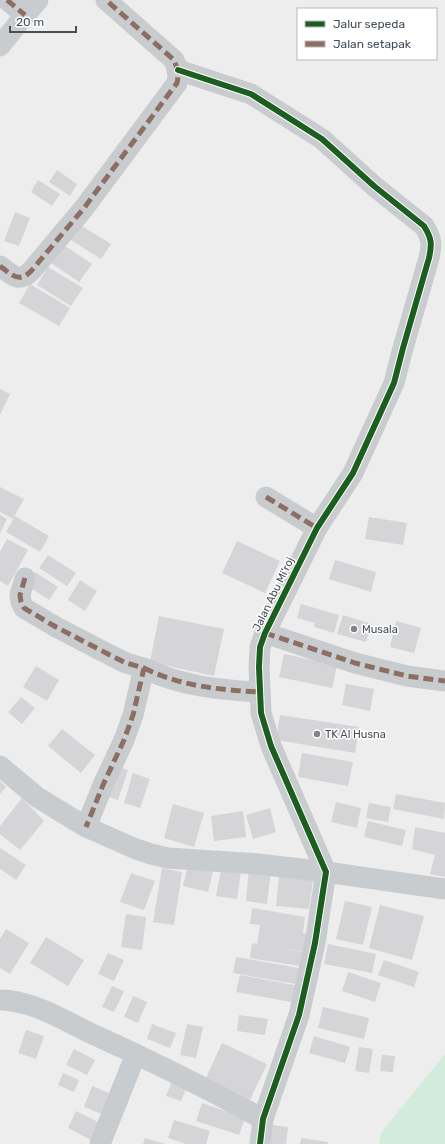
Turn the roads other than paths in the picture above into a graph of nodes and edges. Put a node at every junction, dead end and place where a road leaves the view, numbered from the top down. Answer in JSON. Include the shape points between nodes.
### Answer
{"nodes":[{"id":1,"x":7,"y":0,"type":"edge"},
{"id":2,"x":106,"y":0,"type":"edge"},
{"id":3,"x":32,"y":7,"type":"edge"},
{"id":4,"x":0,"y":46,"type":"edge"},
{"id":5,"x":178,"y":70,"type":"junction"},
{"id":6,"x":0,"y":266,"type":"edge"},
{"id":7,"x":266,"y":497,"type":"dead end"},
{"id":8,"x":317,"y":528,"type":"junction"},
{"id":9,"x":25,"y":578,"type":"dead end"},
{"id":10,"x":265,"y":633,"type":"junction"},
{"id":11,"x":144,"y":668,"type":"junction"},
{"id":12,"x":445,"y":681,"type":"edge"},
{"id":13,"x":259,"y":692,"type":"junction"},
{"id":14,"x":0,"y":766,"type":"edge"},
{"id":15,"x":86,"y":827,"type":"junction"},
{"id":16,"x":326,"y":872,"type":"junction"},
{"id":17,"x":445,"y":889,"type":"edge"},
{"id":18,"x":0,"y":1000,"type":"edge"},
{"id":19,"x":136,"y":1054,"type":"junction"},
{"id":20,"x":263,"y":1119,"type":"junction"},
{"id":21,"x":100,"y":1144,"type":"edge"},
{"id":22,"x":260,"y":1144,"type":"edge"}],
"edges":[{"from":1,"to":3,"type":"street"},
{"from":2,"to":5,"type":"street","via":[[174,60]]},
{"from":3,"to":4,"type":"street"},
{"from":5,"to":6,"type":"street","via":[[177,83],[84,208],[32,270],[24,277],[18,278]]},
{"from":5,"to":8,"type":"street","name":"Jalan Abu Mi'roj","via":[[251,94],[322,139],[374,186],[424,226],[429,234],[432,245],[429,258],[394,383],[353,473]]},
{"from":7,"to":8,"type":"street"},
{"from":8,"to":10,"type":"street","name":"Jalan Abu Mi'roj"},
{"from":9,"to":11,"type":"street","via":[[20,595],[24,608],[108,654]]},
{"from":10,"to":12,"type":"street","via":[[407,676]]},
{"from":10,"to":13,"type":"street","name":"Jalan Abu Mi'roj","via":[[260,647]]},
{"from":11,"to":13,"type":"street","via":[[159,676],[195,685]]},
{"from":11,"to":15,"type":"street","via":[[133,715]]},
{"from":13,"to":16,"type":"street","name":"Jalan Abu Mi'roj","via":[[261,713],[271,746]]},
{"from":14,"to":15,"type":"street","via":[[37,797]]},
{"from":15,"to":16,"type":"street","via":[[136,849],[168,858]]},
{"from":16,"to":17,"type":"street"},
{"from":16,"to":20,"type":"street","via":[[315,943],[299,1015]]},
{"from":18,"to":19,"type":"street","via":[[38,1008]]},
{"from":19,"to":20,"type":"street"},
{"from":19,"to":21,"type":"street"},
{"from":20,"to":22,"type":"street"}]}
